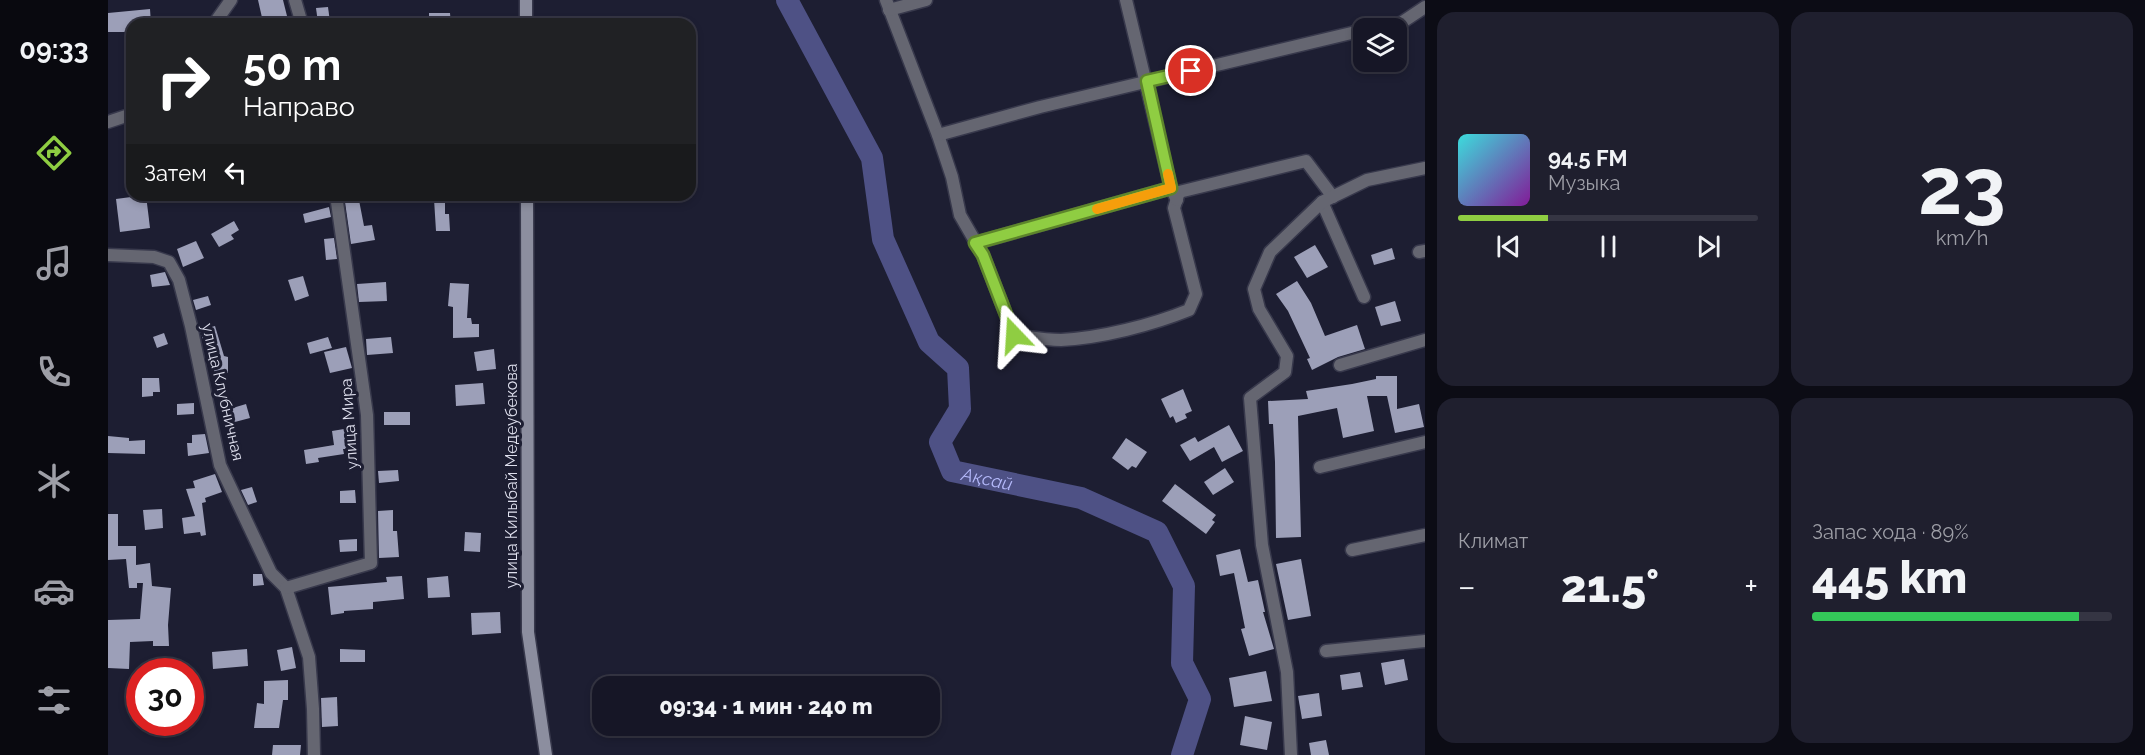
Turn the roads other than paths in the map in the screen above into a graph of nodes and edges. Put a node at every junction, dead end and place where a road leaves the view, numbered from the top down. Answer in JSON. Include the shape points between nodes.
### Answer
{"nodes":[{"id":1,"x":231,"y":0,"type":"edge"},
{"id":2,"x":295,"y":0,"type":"edge"},
{"id":3,"x":526,"y":0,"type":"edge"},
{"id":4,"x":926,"y":0,"type":"edge"},
{"id":5,"x":1126,"y":0,"type":"edge"},
{"id":6,"x":888,"y":5,"type":"edge"},
{"id":7,"x":1425,"y":7,"type":"edge"},
{"id":8,"x":218,"y":18,"type":"edge"},
{"id":9,"x":300,"y":18,"type":"edge"},
{"id":10,"x":526,"y":18,"type":"edge"},
{"id":11,"x":1407,"y":19,"type":"edge"},
{"id":12,"x":1353,"y":33,"type":"edge"},
{"id":13,"x":1147,"y":81,"type":"junction"},
{"id":14,"x":126,"y":116,"type":"edge"},
{"id":15,"x":108,"y":122,"type":"edge"},
{"id":16,"x":938,"y":135,"type":"junction"},
{"id":17,"x":1425,"y":168,"type":"edge"},
{"id":18,"x":1171,"y":188,"type":"junction"},
{"id":19,"x":1328,"y":199,"type":"junction"},
{"id":20,"x":1177,"y":200,"type":"junction"},
{"id":21,"x":337,"y":201,"type":"edge"},
{"id":22,"x":527,"y":201,"type":"edge"},
{"id":23,"x":975,"y":243,"type":"junction"},
{"id":24,"x":108,"y":255,"type":"edge"},
{"id":25,"x":1364,"y":297,"type":"dead end"},
{"id":26,"x":1425,"y":340,"type":"edge"},
{"id":27,"x":1340,"y":365,"type":"dead end"},
{"id":28,"x":1425,"y":442,"type":"edge"},
{"id":29,"x":1320,"y":467,"type":"dead end"},
{"id":30,"x":1425,"y":535,"type":"edge"},
{"id":31,"x":1352,"y":550,"type":"dead end"},
{"id":32,"x":286,"y":588,"type":"junction"},
{"id":33,"x":1425,"y":641,"type":"edge"},
{"id":34,"x":1326,"y":651,"type":"dead end"},
{"id":35,"x":314,"y":755,"type":"edge"},
{"id":36,"x":546,"y":755,"type":"edge"},
{"id":37,"x":1291,"y":755,"type":"edge"}],
"edges":[{"from":1,"to":8,"type":"street"},
{"from":2,"to":9,"type":"street"},
{"from":3,"to":10,"type":"main road"},
{"from":4,"to":6,"type":"street"},
{"from":5,"to":13,"type":"street"},
{"from":6,"to":16,"type":"street"},
{"from":7,"to":11,"type":"street"},
{"from":12,"to":13,"type":"street"},
{"from":13,"to":16,"type":"street"},
{"from":13,"to":18,"type":"street"},
{"from":14,"to":15,"type":"street"},
{"from":16,"to":23,"type":"street","via":[[960,214]]},
{"from":17,"to":19,"type":"street","via":[[1367,180]]},
{"from":18,"to":20,"type":"street"},
{"from":18,"to":23,"type":"street"},
{"from":19,"to":20,"type":"street","via":[[1306,161],[1179,192]]},
{"from":19,"to":25,"type":"street"},
{"from":19,"to":37,"type":"street","via":[[1270,252],[1254,289],[1259,309],[1287,356],[1285,372],[1250,398],[1262,545],[1287,672]]},
{"from":20,"to":23,"type":"street","via":[[1174,208],[1196,294],[1189,310],[1159,322],[1113,332],[1060,340],[1014,335]]},
{"from":21,"to":32,"type":"street","name":"улица Мира","via":[[368,415],[371,563]]},
{"from":22,"to":36,"type":"main road","name":"улица Килыбай Медеубекова","via":[[528,632]]},
{"from":24,"to":32,"type":"street","name":"улица Клубничная","via":[[161,259],[169,262],[179,280],[220,465],[271,573]]},
{"from":26,"to":27,"type":"street"},
{"from":28,"to":29,"type":"street"},
{"from":30,"to":31,"type":"street"},
{"from":32,"to":35,"type":"street","name":"улица Клубничная","via":[[309,657]]},
{"from":33,"to":34,"type":"street"}]}
